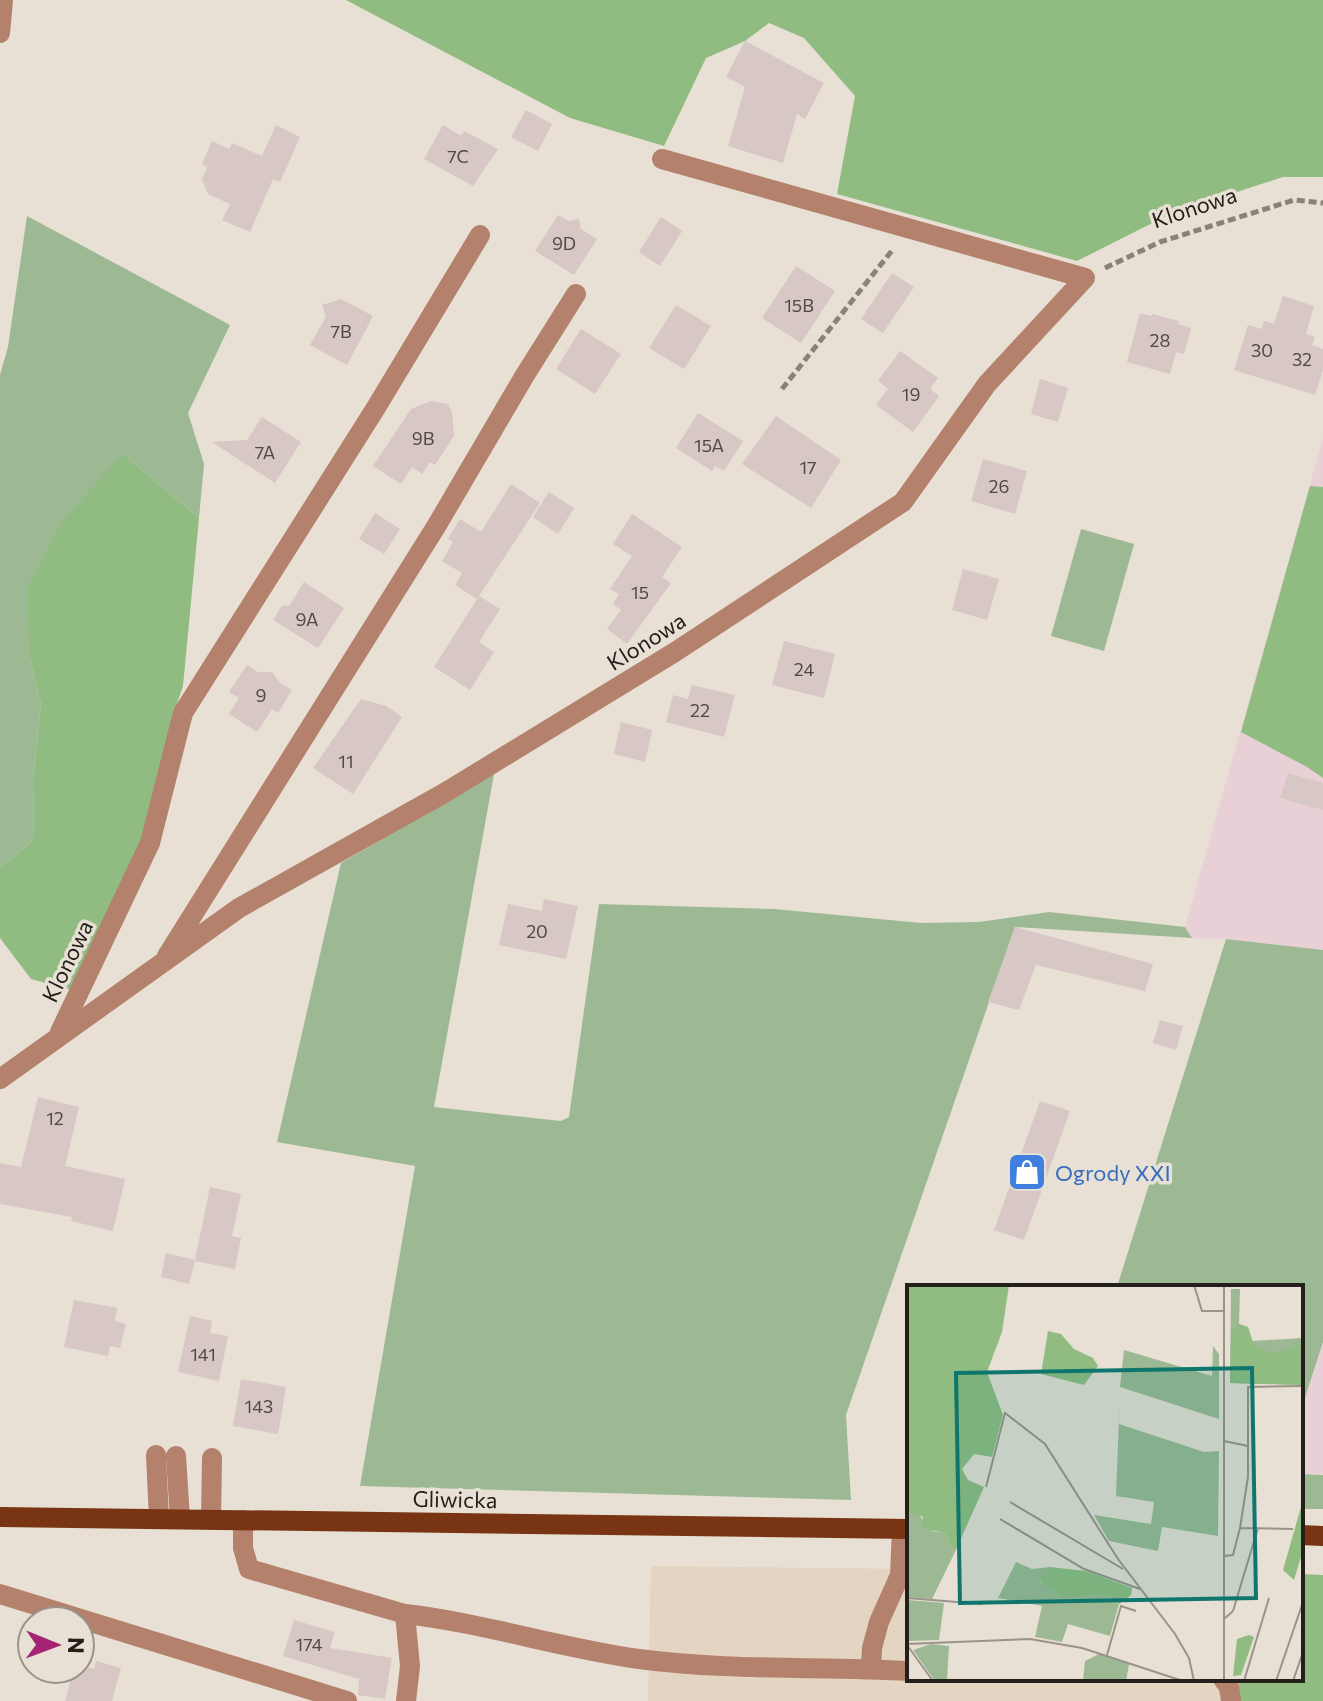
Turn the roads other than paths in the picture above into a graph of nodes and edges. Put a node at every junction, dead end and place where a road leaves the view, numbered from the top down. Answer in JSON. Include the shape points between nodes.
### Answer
{"nodes":[{"id":1,"x":3,"y":0,"type":"edge"},
{"id":2,"x":0,"y":33,"type":"edge"},
{"id":3,"x":662,"y":159,"type":"dead end"},
{"id":4,"x":480,"y":235,"type":"dead end"},
{"id":5,"x":576,"y":294,"type":"dead end"},
{"id":6,"x":162,"y":963,"type":"junction"},
{"id":7,"x":58,"y":1036,"type":"junction"},
{"id":8,"x":0,"y":1079,"type":"edge"},
{"id":9,"x":166,"y":1455,"type":"dead end"},
{"id":10,"x":212,"y":1458,"type":"dead end"},
{"id":11,"x":0,"y":1517,"type":"edge"},
{"id":12,"x":169,"y":1519,"type":"junction"},
{"id":13,"x":211,"y":1520,"type":"junction"},
{"id":14,"x":243,"y":1520,"type":"junction"},
{"id":15,"x":906,"y":1529,"type":"edge"},
{"id":16,"x":1303,"y":1535,"type":"edge"},
{"id":17,"x":1323,"y":1536,"type":"edge"},
{"id":18,"x":0,"y":1594,"type":"edge"},
{"id":19,"x":405,"y":1614,"type":"junction"},
{"id":20,"x":871,"y":1669,"type":"junction"},
{"id":21,"x":907,"y":1671,"type":"edge"},
{"id":22,"x":1224,"y":1681,"type":"edge"},
{"id":23,"x":347,"y":1701,"type":"edge"},
{"id":24,"x":406,"y":1701,"type":"edge"},
{"id":25,"x":1231,"y":1701,"type":"edge"}],
"edges":[{"from":1,"to":2,"type":"street"},
{"from":3,"to":6,"type":"street","name":"Klonowa","via":[[1085,278],[987,384],[903,502],[675,652],[446,792],[239,908]]},
{"from":4,"to":7,"type":"street","name":"Klonowa","via":[[183,713],[150,843]]},
{"from":5,"to":6,"type":"street","name":"Klonowa"},
{"from":6,"to":7,"type":"street","name":"Klonowa"},
{"from":7,"to":8,"type":"street","name":"Klonowa"},
{"from":9,"to":12,"type":"street"},
{"from":10,"to":13,"type":"street"},
{"from":11,"to":12,"type":"main road","name":"Gliwicka"},
{"from":12,"to":13,"type":"main road","name":"Gliwicka"},
{"from":13,"to":14,"type":"main road","name":"Gliwicka"},
{"from":14,"to":15,"type":"main road","name":"Gliwicka"},
{"from":14,"to":19,"type":"street","via":[[249,1569]]},
{"from":15,"to":20,"type":"street","via":[[900,1575],[879,1622]]},
{"from":16,"to":17,"type":"main road"},
{"from":18,"to":23,"type":"street"},
{"from":19,"to":20,"type":"street","via":[[641,1659]]},
{"from":19,"to":24,"type":"street","via":[[410,1666]]},
{"from":20,"to":21,"type":"street"},
{"from":22,"to":25,"type":"street"}]}
